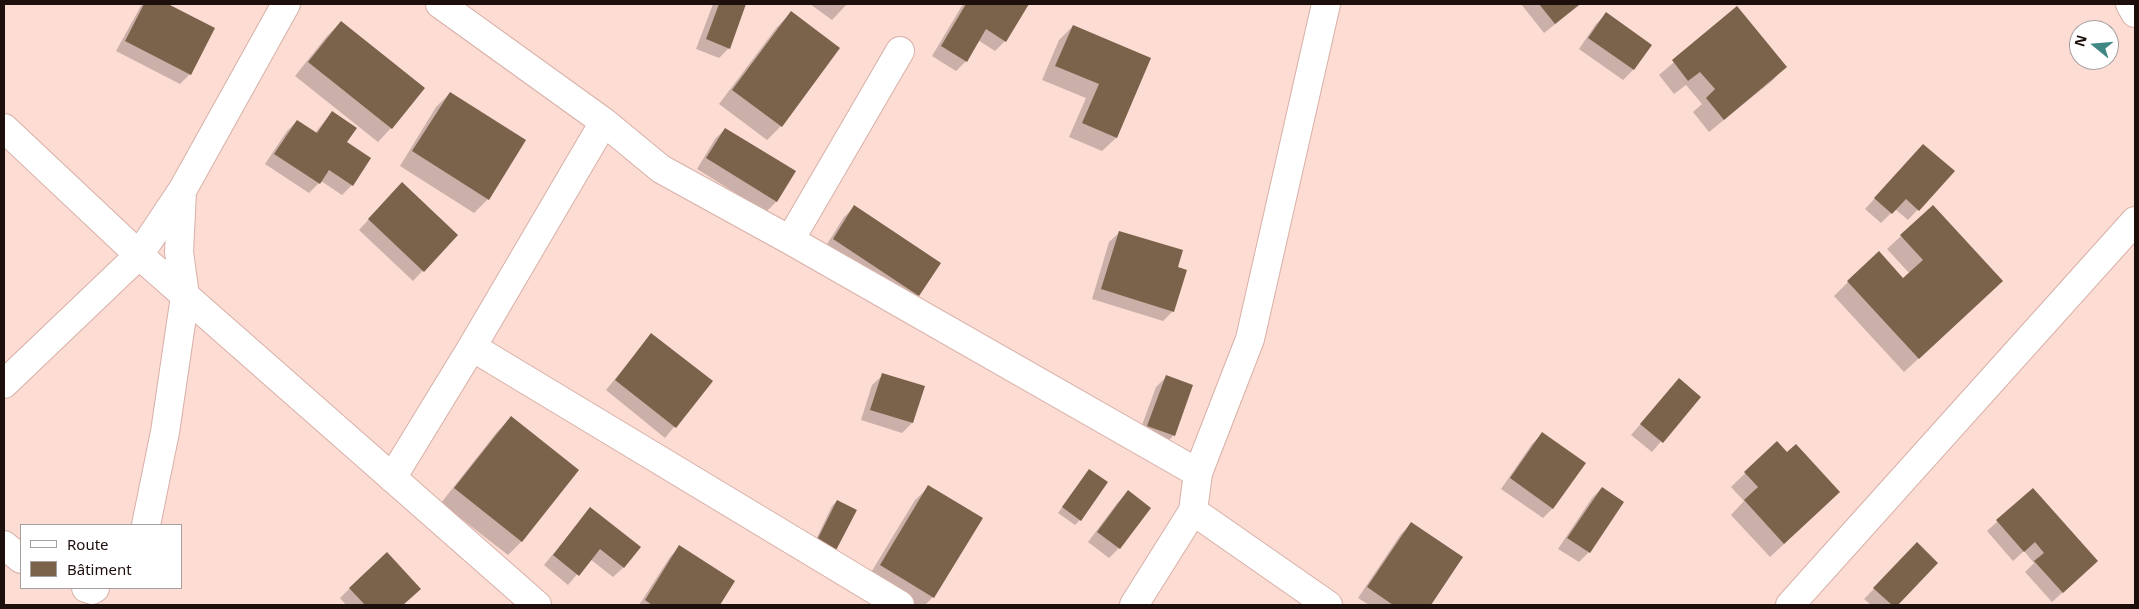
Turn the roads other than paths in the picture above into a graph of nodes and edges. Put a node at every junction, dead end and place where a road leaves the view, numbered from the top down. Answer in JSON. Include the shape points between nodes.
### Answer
{"nodes":[{"id":1,"x":286,"y":4,"type":"edge"},
{"id":2,"x":440,"y":4,"type":"edge"},
{"id":3,"x":1326,"y":4,"type":"edge"},
{"id":4,"x":2130,"y":4,"type":"edge"},
{"id":5,"x":2135,"y":13,"type":"edge"},
{"id":6,"x":900,"y":50,"type":"dead end"},
{"id":7,"x":604,"y":122,"type":"junction"},
{"id":8,"x":4,"y":128,"type":"edge"},
{"id":9,"x":182,"y":189,"type":"junction"},
{"id":10,"x":2135,"y":220,"type":"edge"},
{"id":11,"x":790,"y":240,"type":"junction"},
{"id":12,"x":139,"y":255,"type":"junction"},
{"id":13,"x":185,"y":296,"type":"junction"},
{"id":14,"x":472,"y":347,"type":"junction"},
{"id":15,"x":4,"y":384,"type":"edge"},
{"id":16,"x":1198,"y":473,"type":"junction"},
{"id":17,"x":392,"y":478,"type":"junction"},
{"id":18,"x":1192,"y":511,"type":"junction"},
{"id":19,"x":146,"y":524,"type":"edge"},
{"id":20,"x":4,"y":545,"type":"edge"},
{"id":21,"x":20,"y":559,"type":"edge"},
{"id":22,"x":537,"y":605,"type":"edge"},
{"id":23,"x":900,"y":605,"type":"edge"},
{"id":24,"x":1134,"y":605,"type":"edge"},
{"id":25,"x":1328,"y":605,"type":"edge"},
{"id":26,"x":1790,"y":605,"type":"edge"}],
"edges":[{"from":1,"to":9,"type":"street"},
{"from":2,"to":7,"type":"street"},
{"from":3,"to":16,"type":"street","via":[[1250,339]]},
{"from":4,"to":5,"type":"street"},
{"from":6,"to":11,"type":"street"},
{"from":7,"to":11,"type":"street","via":[[660,169]]},
{"from":7,"to":14,"type":"street"},
{"from":8,"to":12,"type":"street"},
{"from":9,"to":12,"type":"street"},
{"from":9,"to":13,"type":"street","via":[[179,252]]},
{"from":10,"to":26,"type":"street"},
{"from":11,"to":16,"type":"street"},
{"from":12,"to":13,"type":"street"},
{"from":12,"to":15,"type":"street"},
{"from":13,"to":17,"type":"street"},
{"from":13,"to":19,"type":"street","via":[[165,432]]},
{"from":14,"to":17,"type":"street"},
{"from":14,"to":23,"type":"street"},
{"from":16,"to":18,"type":"street"},
{"from":17,"to":22,"type":"street"},
{"from":18,"to":24,"type":"street"},
{"from":18,"to":25,"type":"street"},
{"from":20,"to":21,"type":"street"}]}
